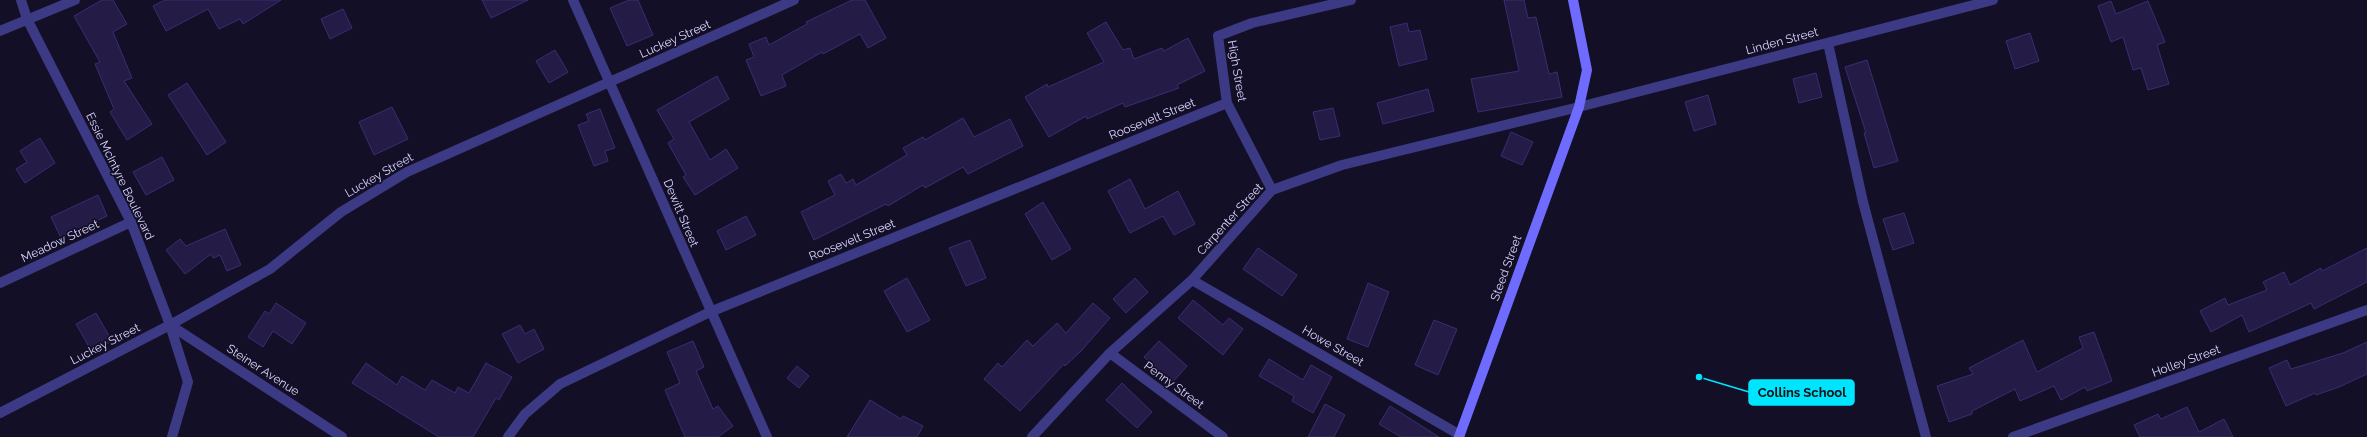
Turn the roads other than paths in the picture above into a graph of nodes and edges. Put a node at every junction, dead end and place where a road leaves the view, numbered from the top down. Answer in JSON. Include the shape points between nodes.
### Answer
{"nodes":[{"id":1,"x":21,"y":0,"type":"edge"},
{"id":2,"x":75,"y":0,"type":"edge"},
{"id":3,"x":573,"y":0,"type":"edge"},
{"id":4,"x":794,"y":0,"type":"edge"},
{"id":5,"x":1351,"y":0,"type":"edge"},
{"id":6,"x":1573,"y":0,"type":"edge"},
{"id":7,"x":1993,"y":0,"type":"edge"},
{"id":8,"x":27,"y":19,"type":"junction"},
{"id":9,"x":0,"y":31,"type":"edge"},
{"id":10,"x":1828,"y":43,"type":"junction"},
{"id":11,"x":610,"y":82,"type":"junction"},
{"id":12,"x":1227,"y":103,"type":"junction"},
{"id":13,"x":1579,"y":107,"type":"junction"},
{"id":14,"x":1272,"y":190,"type":"junction"},
{"id":15,"x":131,"y":222,"type":"junction"},
{"id":16,"x":1192,"y":280,"type":"junction"},
{"id":17,"x":0,"y":283,"type":"edge"},
{"id":18,"x":2367,"y":310,"type":"edge"},
{"id":19,"x":710,"y":312,"type":"junction"},
{"id":20,"x":170,"y":325,"type":"junction"},
{"id":21,"x":1110,"y":353,"type":"junction"},
{"id":22,"x":0,"y":413,"type":"edge"},
{"id":23,"x":1460,"y":436,"type":"edge"},
{"id":24,"x":172,"y":437,"type":"edge"},
{"id":25,"x":342,"y":437,"type":"edge"},
{"id":26,"x":508,"y":437,"type":"edge"},
{"id":27,"x":767,"y":437,"type":"edge"},
{"id":28,"x":1032,"y":437,"type":"edge"},
{"id":29,"x":1223,"y":437,"type":"edge"},
{"id":30,"x":1926,"y":437,"type":"edge"},
{"id":31,"x":2013,"y":437,"type":"edge"}],
"edges":[{"from":1,"to":8,"type":"street","name":"Essie McIntyre Boulevard"},
{"from":2,"to":8,"type":"street"},
{"from":3,"to":11,"type":"street","name":"Dewitt Street"},
{"from":4,"to":11,"type":"street","name":"Luckey Street"},
{"from":5,"to":12,"type":"street","name":"High Street","via":[[1252,24],[1218,36]]},
{"from":6,"to":13,"type":"street","name":"Steed Street","via":[[1587,70]]},
{"from":7,"to":10,"type":"street","name":"Linden Street"},
{"from":8,"to":9,"type":"street"},
{"from":8,"to":15,"type":"street","name":"Essie McIntyre Boulevard"},
{"from":10,"to":13,"type":"street","name":"Linden Street"},
{"from":10,"to":30,"type":"street","via":[[1863,202]]},
{"from":11,"to":19,"type":"street","name":"Dewitt Street"},
{"from":11,"to":20,"type":"street","name":"Luckey Street","via":[[407,172],[341,212],[270,269]]},
{"from":12,"to":14,"type":"street","name":"High Street"},
{"from":12,"to":19,"type":"street","name":"Roosevelt Street"},
{"from":13,"to":14,"type":"street","name":"Carpenter Street","via":[[1342,165]]},
{"from":13,"to":23,"type":"street","name":"Steed Street"},
{"from":14,"to":16,"type":"street","name":"Carpenter Street"},
{"from":15,"to":17,"type":"street","name":"Meadow Street"},
{"from":15,"to":20,"type":"street","name":"Essie McIntyre Boulevard"},
{"from":16,"to":21,"type":"street","name":"Carpenter Street"},
{"from":16,"to":23,"type":"street","name":"Howe Street"},
{"from":18,"to":31,"type":"street","name":"Holley Street"},
{"from":19,"to":26,"type":"street","name":"Roosevelt Street","via":[[560,384],[525,414]]},
{"from":19,"to":27,"type":"street","name":"Dewitt Street"},
{"from":20,"to":22,"type":"street","name":"Luckey Street"},
{"from":20,"to":24,"type":"street","name":"Essie McIntyre Boulevard","via":[[188,382]]},
{"from":20,"to":25,"type":"street","name":"Steiner Avenue"},
{"from":21,"to":28,"type":"street","name":"Carpenter Street"},
{"from":21,"to":29,"type":"street","name":"Penny Street"}]}
